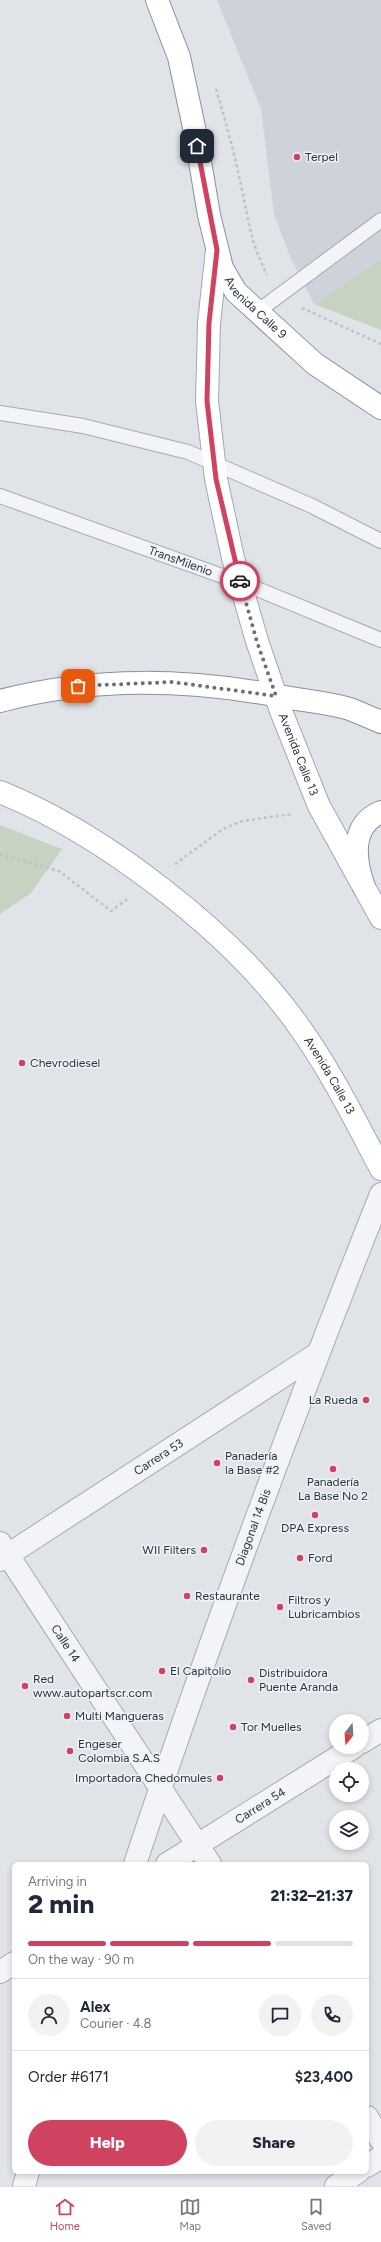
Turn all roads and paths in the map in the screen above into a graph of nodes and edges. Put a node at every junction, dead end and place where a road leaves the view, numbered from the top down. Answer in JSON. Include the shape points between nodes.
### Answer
{"nodes":[{"id":1,"x":158,"y":0,"type":"edge"},
{"id":2,"x":214,"y":82,"type":"dead end"},
{"id":3,"x":381,"y":220,"type":"edge"},
{"id":4,"x":217,"y":250,"type":"junction"},
{"id":5,"x":282,"y":294,"type":"junction"},
{"id":6,"x":257,"y":312,"type":"junction"},
{"id":7,"x":381,"y":344,"type":"edge"},
{"id":8,"x":381,"y":408,"type":"edge"},
{"id":9,"x":0,"y":413,"type":"edge"},
{"id":10,"x":214,"y":464,"type":"junction"},
{"id":11,"x":0,"y":496,"type":"edge"},
{"id":12,"x":381,"y":541,"type":"edge"},
{"id":13,"x":240,"y":582,"type":"junction"},
{"id":14,"x":381,"y":640,"type":"edge"},
{"id":15,"x":276,"y":696,"type":"junction"},
{"id":16,"x":0,"y":701,"type":"edge"},
{"id":17,"x":381,"y":722,"type":"edge"},
{"id":18,"x":0,"y":792,"type":"edge"},
{"id":19,"x":381,"y":812,"type":"edge"},
{"id":20,"x":324,"y":814,"type":"junction"},
{"id":21,"x":223,"y":829,"type":"dead end"},
{"id":22,"x":0,"y":854,"type":"edge"},
{"id":23,"x":364,"y":887,"type":"junction"},
{"id":24,"x":111,"y":911,"type":"dead end"},
{"id":25,"x":381,"y":918,"type":"edge"},
{"id":26,"x":381,"y":1169,"type":"edge"},
{"id":27,"x":381,"y":1194,"type":"edge"},
{"id":28,"x":317,"y":1354,"type":"junction"},
{"id":29,"x":2,"y":1553,"type":"edge"},
{"id":30,"x":381,"y":1730,"type":"edge"},
{"id":31,"x":369,"y":1738,"type":"edge"},
{"id":32,"x":343,"y":1754,"type":"edge"},
{"id":33,"x":160,"y":1788,"type":"junction"},
{"id":34,"x":198,"y":1845,"type":"junction"},
{"id":35,"x":136,"y":1862,"type":"edge"},
{"id":36,"x":170,"y":1862,"type":"edge"},
{"id":37,"x":209,"y":1862,"type":"edge"},
{"id":38,"x":12,"y":1964,"type":"edge"},
{"id":39,"x":0,"y":1972,"type":"edge"},
{"id":40,"x":369,"y":2120,"type":"edge"},
{"id":41,"x":381,"y":2140,"type":"edge"},
{"id":42,"x":381,"y":2157,"type":"edge"},
{"id":43,"x":369,"y":2165,"type":"edge"},
{"id":44,"x":27,"y":2174,"type":"edge"},
{"id":45,"x":355,"y":2174,"type":"edge"},
{"id":46,"x":24,"y":2186,"type":"edge"},
{"id":47,"x":336,"y":2186,"type":"edge"}],
"edges":[{"from":1,"to":4,"type":"main road","name":"Avenida Calle 9","via":[[179,57]]},
{"from":2,"to":5,"type":"path","via":[[228,129],[256,254],[268,278]]},
{"from":3,"to":5,"type":"lane"},
{"from":4,"to":6,"type":"main road","name":"Avenida Calle 9","via":[[222,268],[236,292]]},
{"from":4,"to":10,"type":"main road","name":"Avenida Calle 13","via":[[209,323],[207,401]]},
{"from":5,"to":6,"type":"lane"},
{"from":5,"to":7,"type":"path","via":[[296,305],[325,320]]},
{"from":6,"to":8,"type":"main road","name":"Avenida Calle 9","via":[[315,364]]},
{"from":9,"to":10,"type":"lane","via":[[83,426],[188,452]]},
{"from":10,"to":12,"type":"lane","via":[[312,506]]},
{"from":10,"to":13,"type":"main road","name":"Avenida Calle 13"},
{"from":11,"to":13,"type":"lane","name":"TransMilenio"},
{"from":13,"to":14,"type":"lane","name":"TransMilenio"},
{"from":13,"to":15,"type":"main road","name":"Avenida Calle 13"},
{"from":15,"to":16,"type":"main road","via":[[172,682],[92,684]]},
{"from":15,"to":17,"type":"main road","via":[[350,709]]},
{"from":15,"to":20,"type":"main road","name":"Avenida Calle 13"},
{"from":18,"to":26,"type":"main road","name":"Avenida Calle 13","via":[[51,815],[126,863],[216,934],[256,972],[295,1020],[330,1072]]},
{"from":19,"to":23,"type":"main road","via":[[365,825],[358,838],[357,869]]},
{"from":20,"to":21,"type":"path","via":[[277,815],[242,821]]},
{"from":20,"to":23,"type":"main road","name":"Avenida Calle 13"},
{"from":22,"to":24,"type":"path","via":[[59,871]]},
{"from":23,"to":25,"type":"main road","name":"Avenida Calle 13"},
{"from":27,"to":28,"type":"street","name":"Diagonal 14 Bis"},
{"from":28,"to":29,"type":"street","name":"Carrera 53"},
{"from":28,"to":33,"type":"street","name":"Diagonal 14 Bis"},
{"from":29,"to":33,"type":"street","name":"Calle 14"},
{"from":30,"to":31,"type":"street"},
{"from":32,"to":34,"type":"street","name":"Carrera 54"},
{"from":33,"to":34,"type":"street","name":"Calle 14"},
{"from":33,"to":35,"type":"street","name":"Diagonal 14 Bis"},
{"from":34,"to":36,"type":"street","name":"Carrera 54"},
{"from":34,"to":37,"type":"street","name":"Calle 14"},
{"from":38,"to":39,"type":"street"},
{"from":40,"to":41,"type":"street"},
{"from":42,"to":43,"type":"street"},
{"from":44,"to":46,"type":"street"},
{"from":45,"to":47,"type":"street"}]}
